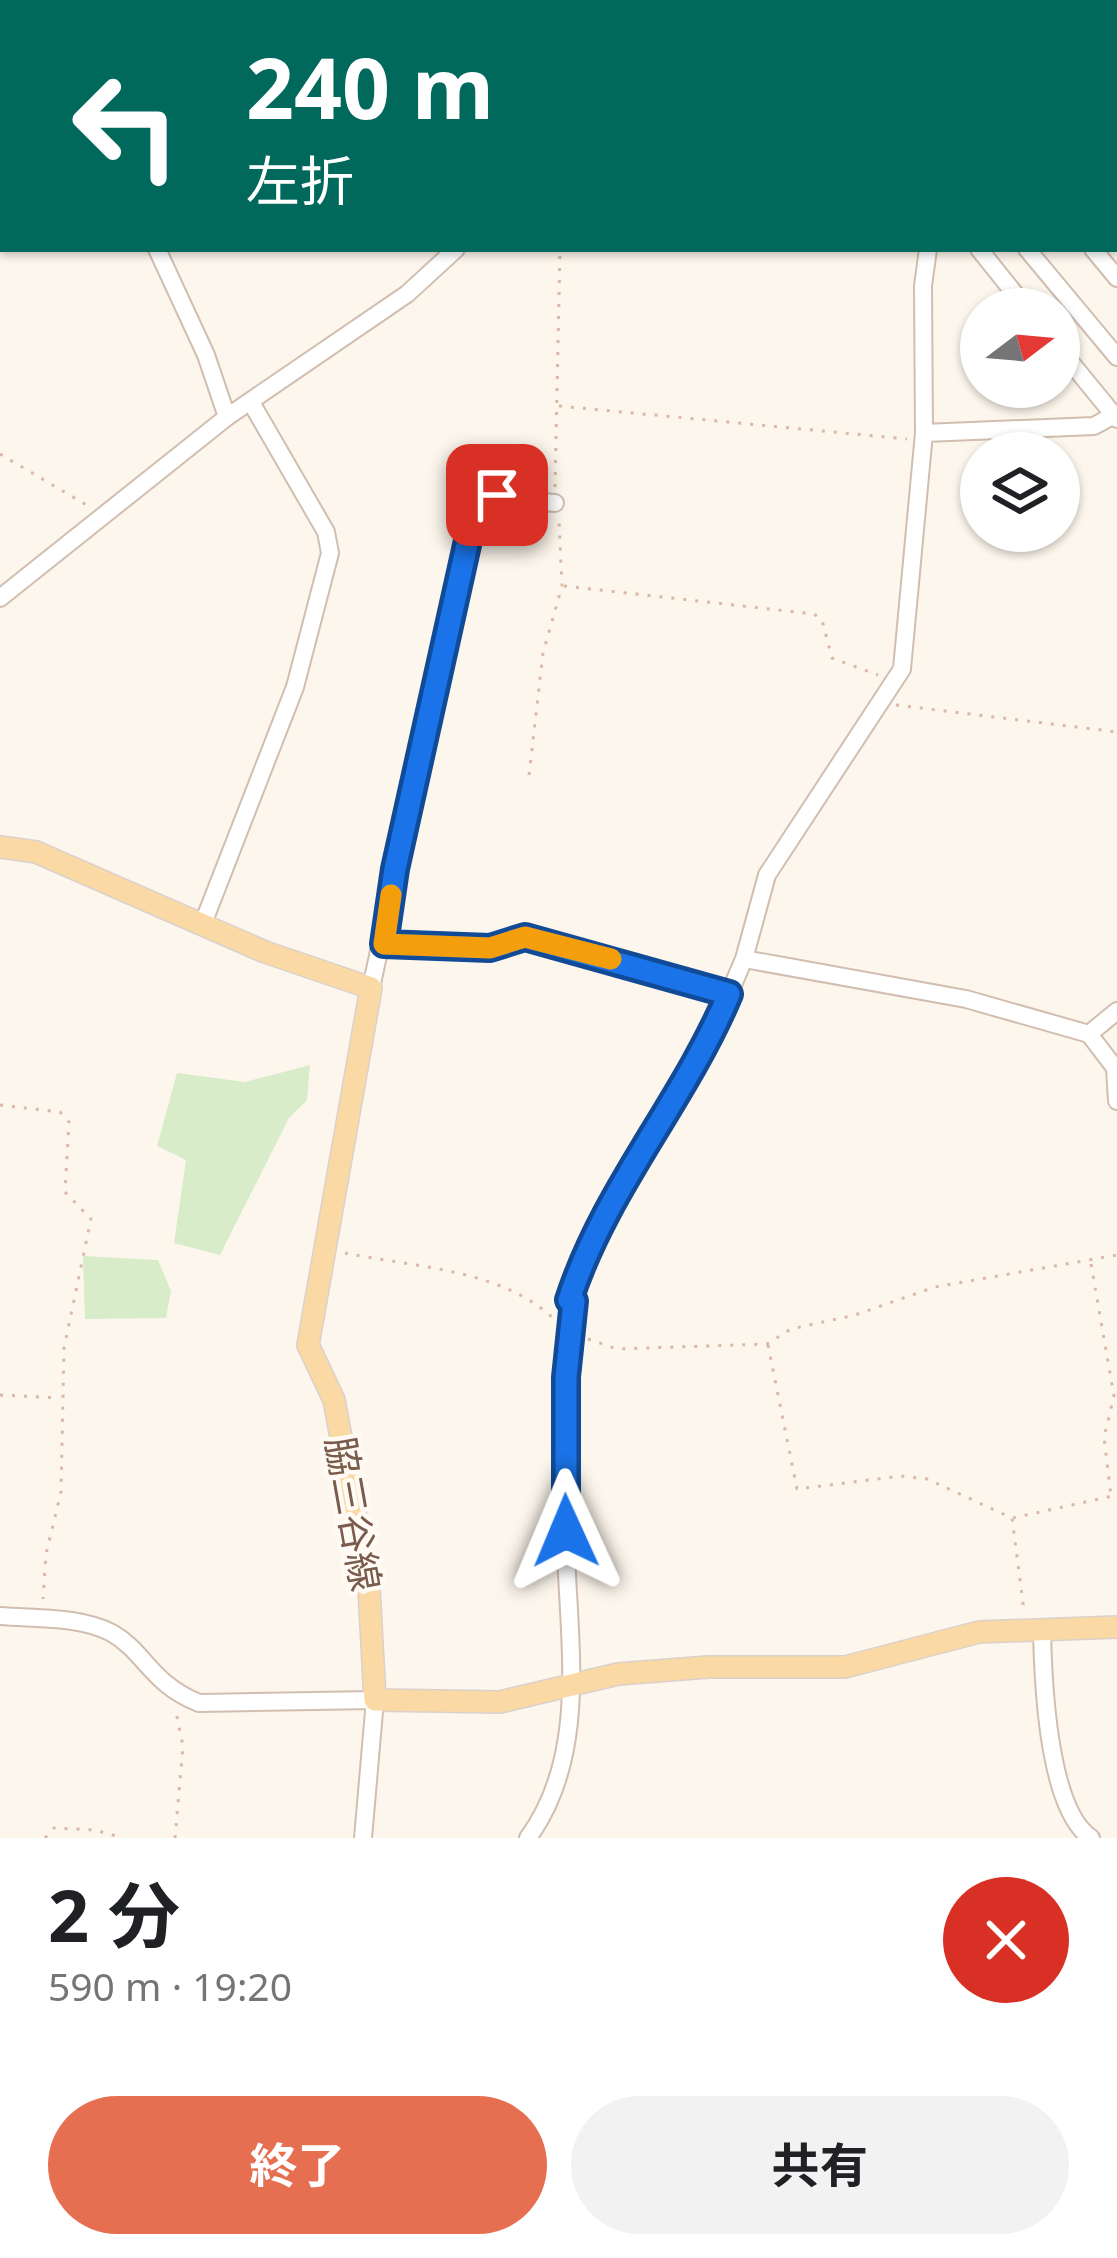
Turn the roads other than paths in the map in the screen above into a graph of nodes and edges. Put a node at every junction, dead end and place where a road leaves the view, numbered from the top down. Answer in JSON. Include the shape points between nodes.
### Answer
{"nodes":[{"id":1,"x":158,"y":252,"type":"edge"},
{"id":2,"x":453,"y":252,"type":"edge"},
{"id":3,"x":928,"y":252,"type":"edge"},
{"id":4,"x":981,"y":252,"type":"edge"},
{"id":5,"x":1030,"y":252,"type":"edge"},
{"id":6,"x":1096,"y":252,"type":"edge"},
{"id":7,"x":1117,"y":278,"type":"edge"},
{"id":8,"x":1011,"y":288,"type":"edge"},
{"id":9,"x":1117,"y":357,"type":"edge"},
{"id":10,"x":1080,"y":374,"type":"edge"},
{"id":11,"x":252,"y":404,"type":"junction"},
{"id":12,"x":227,"y":417,"type":"junction"},
{"id":13,"x":1115,"y":417,"type":"edge"},
{"id":14,"x":924,"y":436,"type":"junction"},
{"id":15,"x":555,"y":503,"type":"dead end"},
{"id":16,"x":0,"y":598,"type":"edge"},
{"id":17,"x":0,"y":847,"type":"edge"},
{"id":18,"x":202,"y":926,"type":"junction"},
{"id":19,"x":384,"y":944,"type":"junction"},
{"id":20,"x":744,"y":959,"type":"junction"},
{"id":21,"x":370,"y":988,"type":"junction"},
{"id":22,"x":729,"y":994,"type":"junction"},
{"id":23,"x":1117,"y":1011,"type":"edge"},
{"id":24,"x":1089,"y":1034,"type":"junction"},
{"id":25,"x":1117,"y":1101,"type":"edge"},
{"id":26,"x":0,"y":1616,"type":"edge"},
{"id":27,"x":1117,"y":1627,"type":"edge"},
{"id":28,"x":1033,"y":1631,"type":"junction"},
{"id":29,"x":574,"y":1685,"type":"junction"},
{"id":30,"x":375,"y":1700,"type":"junction"},
{"id":31,"x":1082,"y":1835,"type":"edge"},
{"id":32,"x":364,"y":1838,"type":"edge"},
{"id":33,"x":528,"y":1838,"type":"edge"}],
"edges":[{"from":1,"to":12,"type":"street"},
{"from":2,"to":11,"type":"street"},
{"from":3,"to":14,"type":"street"},
{"from":4,"to":8,"type":"street"},
{"from":5,"to":9,"type":"street"},
{"from":6,"to":7,"type":"street"},
{"from":10,"to":13,"type":"street"},
{"from":11,"to":12,"type":"street"},
{"from":11,"to":18,"type":"street","via":[[326,532],[330,553],[295,687]]},
{"from":12,"to":16,"type":"street"},
{"from":13,"to":14,"type":"street","via":[[1094,426]]},
{"from":14,"to":20,"type":"street","via":[[902,669],[767,875]]},
{"from":15,"to":19,"type":"street","via":[[497,495],[475,509]]},
{"from":17,"to":18,"type":"main road","via":[[36,852]]},
{"from":18,"to":21,"type":"main road"},
{"from":19,"to":21,"type":"street"},
{"from":19,"to":22,"type":"street","via":[[490,948],[525,937]]},
{"from":20,"to":22,"type":"street"},
{"from":20,"to":24,"type":"street","via":[[967,999]]},
{"from":21,"to":30,"type":"main road","name":"脇三谷線","via":[[308,1345],[334,1400],[368,1588]]},
{"from":22,"to":29,"type":"street","via":[[617,1191],[569,1300],[564,1489]]},
{"from":23,"to":24,"type":"street"},
{"from":24,"to":25,"type":"street","via":[[1114,1068]]},
{"from":26,"to":30,"type":"street","via":[[85,1623],[116,1635],[172,1693],[199,1703]]},
{"from":27,"to":28,"type":"main road"},
{"from":28,"to":29,"type":"main road","via":[[979,1632],[845,1666],[661,1669]]},
{"from":28,"to":31,"type":"street","via":[[1053,1754]]},
{"from":29,"to":30,"type":"main road","via":[[500,1702]]},
{"from":29,"to":33,"type":"street","via":[[555,1789]]},
{"from":30,"to":32,"type":"street"}]}
